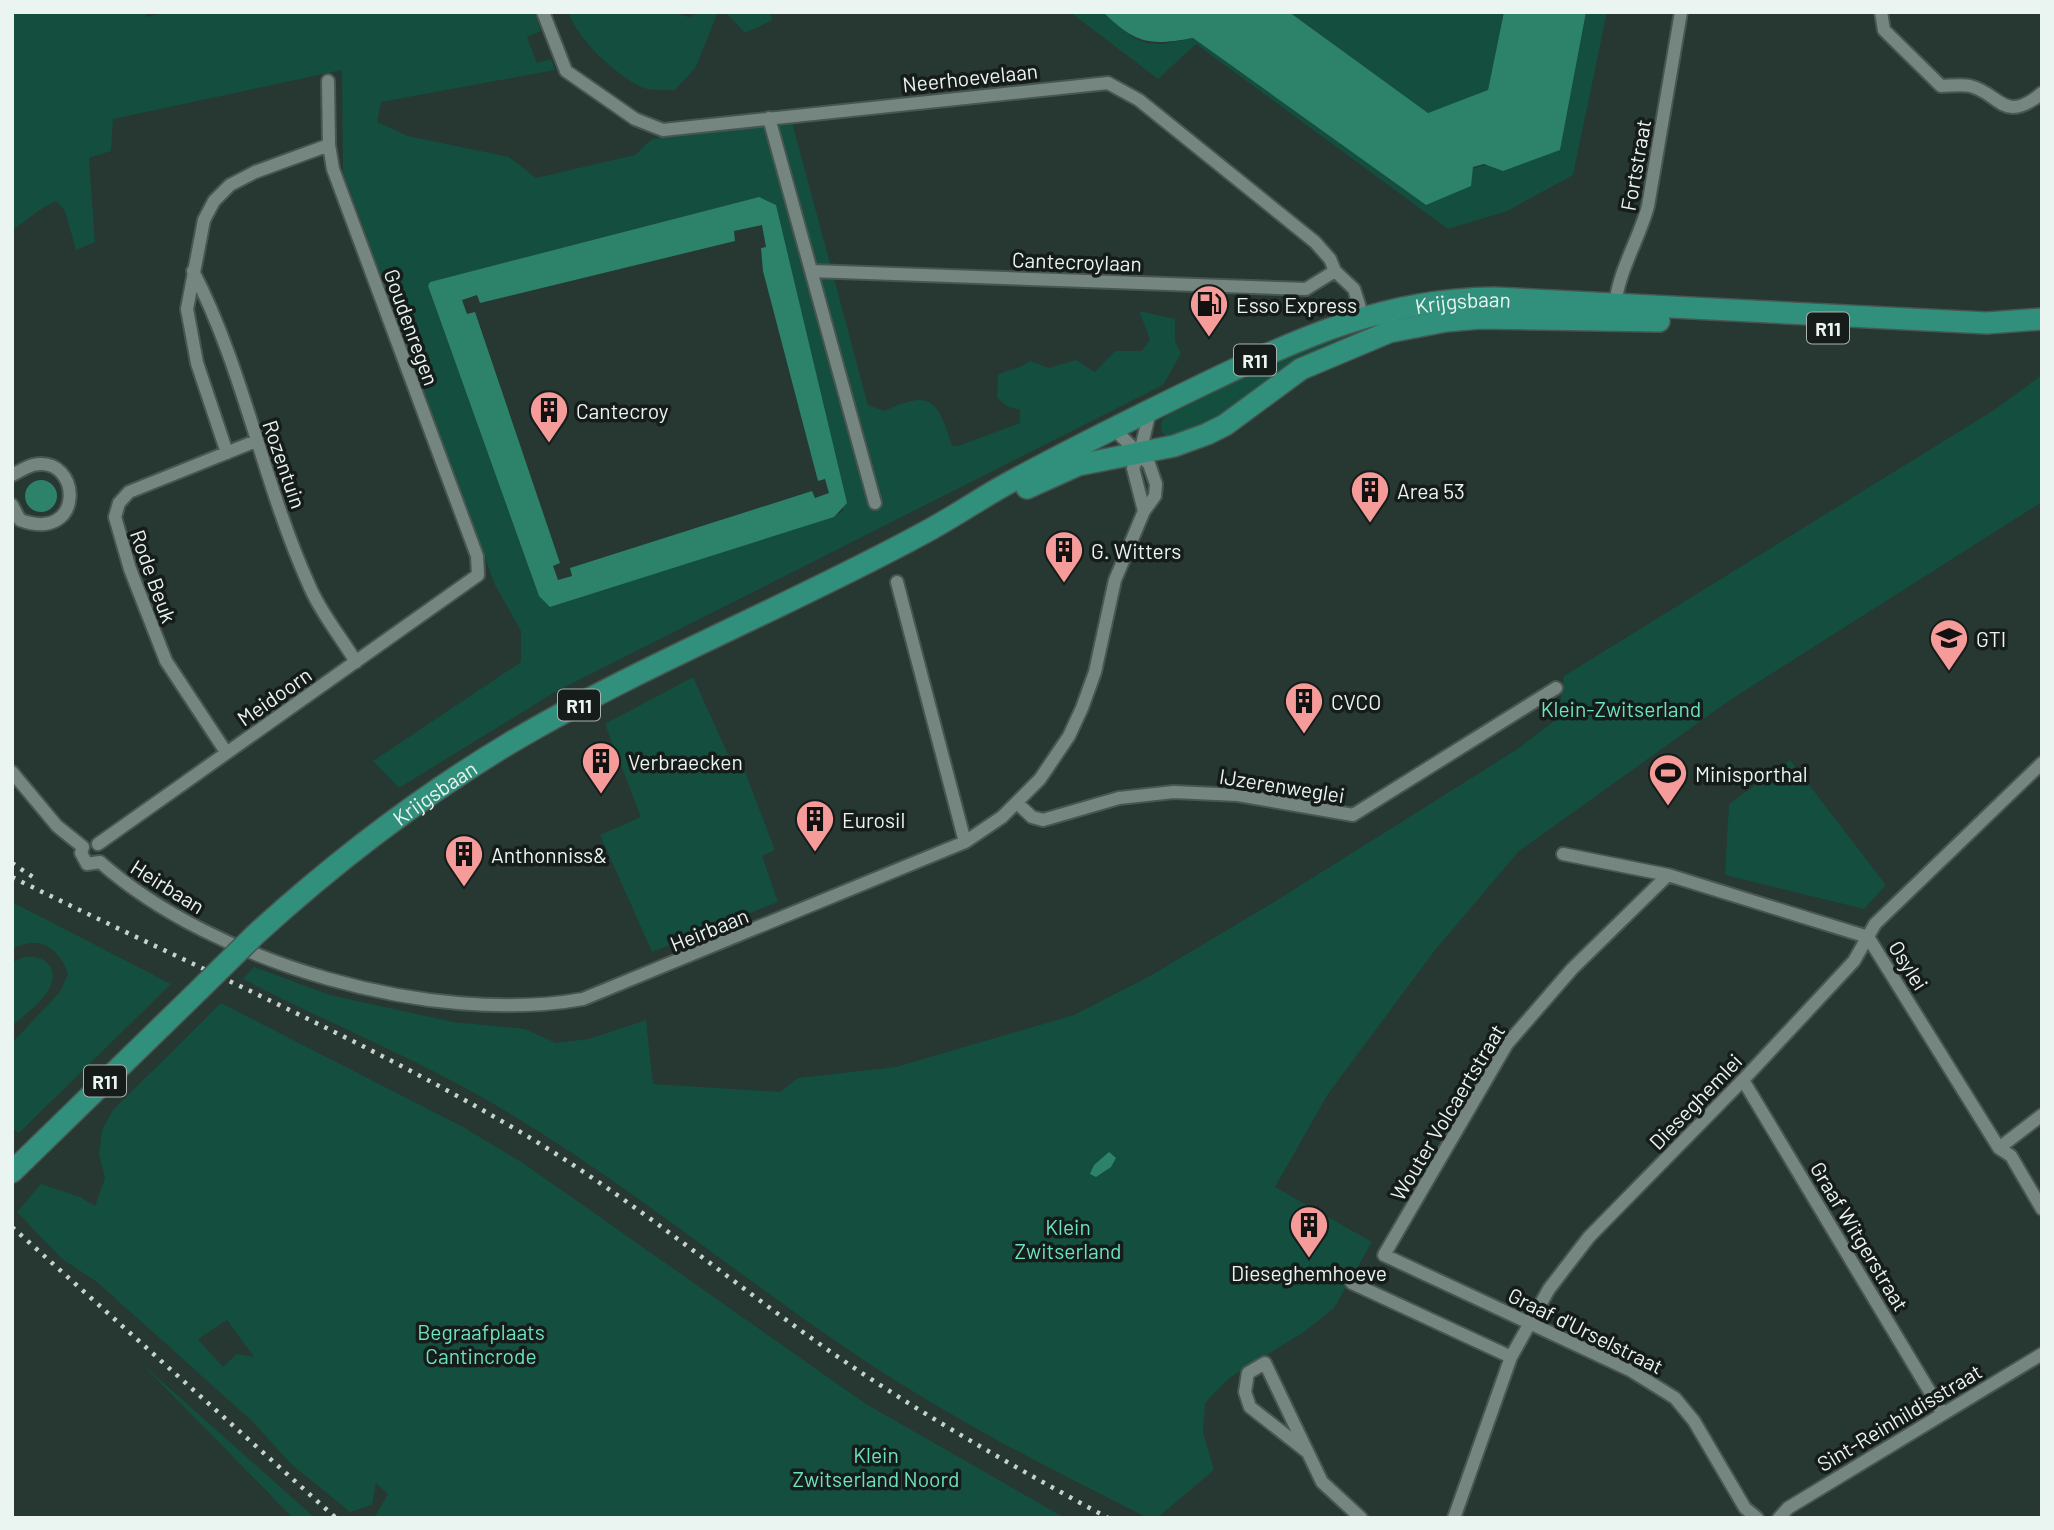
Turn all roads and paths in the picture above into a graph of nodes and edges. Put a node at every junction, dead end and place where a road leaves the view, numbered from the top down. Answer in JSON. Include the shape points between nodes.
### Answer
{"nodes":[{"id":1,"x":543,"y":12,"type":"edge"},
{"id":2,"x":1681,"y":12,"type":"edge"},
{"id":3,"x":1881,"y":12,"type":"edge"},
{"id":4,"x":328,"y":81,"type":"dead end"},
{"id":5,"x":2042,"y":93,"type":"edge"},
{"id":6,"x":769,"y":118,"type":"junction"},
{"id":7,"x":329,"y":145,"type":"junction"},
{"id":8,"x":192,"y":271,"type":"junction"},
{"id":9,"x":812,"y":271,"type":"junction"},
{"id":10,"x":1335,"y":271,"type":"junction"},
{"id":11,"x":1615,"y":312,"type":"junction"},
{"id":12,"x":1363,"y":317,"type":"junction"},
{"id":13,"x":2042,"y":319,"type":"edge"},
{"id":14,"x":2042,"y":332,"type":"edge"},
{"id":15,"x":1150,"y":411,"type":"junction"},
{"id":16,"x":1114,"y":429,"type":"junction"},
{"id":17,"x":256,"y":441,"type":"junction"},
{"id":18,"x":227,"y":453,"type":"junction"},
{"id":19,"x":1140,"y":453,"type":"junction"},
{"id":20,"x":12,"y":475,"type":"edge"},
{"id":21,"x":875,"y":503,"type":"dead end"},
{"id":22,"x":12,"y":505,"type":"edge"},
{"id":23,"x":934,"y":527,"type":"junction"},
{"id":24,"x":473,"y":582,"type":"joint"},
{"id":25,"x":897,"y":582,"type":"dead end"},
{"id":26,"x":356,"y":662,"type":"junction"},
{"id":27,"x":1556,"y":688,"type":"dead end"},
{"id":28,"x":226,"y":752,"type":"junction"},
{"id":29,"x":2042,"y":763,"type":"edge"},
{"id":30,"x":12,"y":772,"type":"edge"},
{"id":31,"x":1017,"y":803,"type":"junction"},
{"id":32,"x":965,"y":842,"type":"junction"},
{"id":33,"x":98,"y":844,"type":"junction"},
{"id":34,"x":83,"y":847,"type":"junction"},
{"id":35,"x":1563,"y":854,"type":"dead end"},
{"id":36,"x":100,"y":862,"type":"junction"},
{"id":37,"x":1668,"y":875,"type":"junction"},
{"id":38,"x":1868,"y":937,"type":"junction"},
{"id":39,"x":1743,"y":1080,"type":"junction"},
{"id":40,"x":2042,"y":1115,"type":"edge"},
{"id":41,"x":1999,"y":1148,"type":"junction"},
{"id":42,"x":12,"y":1172,"type":"edge"},
{"id":43,"x":2042,"y":1209,"type":"edge"},
{"id":44,"x":1384,"y":1255,"type":"joint"},
{"id":45,"x":1352,"y":1283,"type":"dead end"},
{"id":46,"x":1528,"y":1322,"type":"junction"},
{"id":47,"x":2042,"y":1354,"type":"edge"},
{"id":48,"x":1511,"y":1357,"type":"junction"},
{"id":49,"x":1942,"y":1412,"type":"junction"},
{"id":50,"x":1306,"y":1451,"type":"junction"},
{"id":51,"x":1361,"y":1518,"type":"edge"},
{"id":52,"x":1454,"y":1518,"type":"edge"},
{"id":53,"x":1757,"y":1518,"type":"edge"},
{"id":54,"x":1779,"y":1518,"type":"edge"}],
"edges":[{"from":1,"to":6,"type":"street","name":"Neerhoevelaan","via":[[566,71],[652,128],[674,130]]},
{"from":2,"to":11,"type":"street","name":"Fortstraat","via":[[1648,206],[1617,289]]},
{"from":3,"to":5,"type":"street","via":[[1884,30],[1941,86],[1970,86],[2006,105],[2028,104]]},
{"from":4,"to":7,"type":"street","name":"Goudenregen"},
{"from":6,"to":9,"type":"street"},
{"from":6,"to":10,"type":"street","name":"Neerhoevelaan","via":[[1108,83],[1139,100],[1315,242]]},
{"from":7,"to":8,"type":"street","via":[[230,185],[204,220]]},
{"from":7,"to":24,"type":"street","name":"Goudenregen","via":[[333,169],[477,556],[479,567]]},
{"from":8,"to":17,"type":"street","name":"Rozentuin","via":[[212,308]]},
{"from":8,"to":18,"type":"street","via":[[187,309],[192,342]]},
{"from":9,"to":10,"type":"street","name":"Cantecroylaan","via":[[1306,289]]},
{"from":9,"to":21,"type":"street"},
{"from":10,"to":12,"type":"street","name":"Neerhoevelaan","via":[[1354,289]]},
{"from":11,"to":12,"type":"main road","name":"Krijgsbaan","number":"R11","via":[[1458,298]]},
{"from":11,"to":13,"type":"main road","name":"Krijgsbaan","number":"R11","via":[[1987,323]]},
{"from":11,"to":14,"type":"main road","name":"Krijgsbaan","number":"R11","via":[[1986,335]]},
{"from":11,"to":19,"type":"main road","name":"Krijgsbaan","number":"R11","via":[[1446,321],[1389,332],[1301,369],[1225,425],[1174,446]]},
{"from":12,"to":15,"type":"main road","name":"Krijgsbaan","number":"R11","via":[[1274,350]]},
{"from":15,"to":16,"type":"main road","name":"Krijgsbaan","number":"R11"},
{"from":15,"to":19,"type":"street","name":"Heirbaan"},
{"from":16,"to":19,"type":"street"},
{"from":16,"to":23,"type":"main road","name":"Krijgsbaan","number":"R11"},
{"from":17,"to":18,"type":"street","name":"Rode Beuk"},
{"from":17,"to":26,"type":"street","name":"Rozentuin","via":[[309,587]]},
{"from":18,"to":28,"type":"street","name":"Rode Beuk","via":[[129,492],[115,517],[166,661]]},
{"from":19,"to":23,"type":"main road","name":"Krijgsbaan","number":"R11","via":[[1078,464]]},
{"from":19,"to":31,"type":"street","name":"Heirbaan","via":[[1133,468],[1144,511],[1115,580],[1095,673],[1055,759]]},
{"from":20,"to":22,"type":"street","via":[[33,465],[51,466],[63,474],[70,488],[63,517],[49,524],[20,520]]},
{"from":23,"to":42,"type":"main road","name":"Krijgsbaan","number":"R11","bridge":true,"via":[[510,743],[379,829],[256,934]]},
{"from":24,"to":26,"type":"street","name":"Meidoorn"},
{"from":25,"to":32,"type":"street"},
{"from":26,"to":28,"type":"street","name":"Meidoorn"},
{"from":27,"to":31,"type":"street","name":"IJzerenweglei","via":[[1353,815],[1201,792],[1119,798],[1043,820],[1032,817]]},
{"from":28,"to":33,"type":"street","name":"Meidoorn"},
{"from":29,"to":38,"type":"street","name":"Dieseghemlei","via":[[1875,924]]},
{"from":30,"to":34,"type":"street","via":[[57,827]]},
{"from":31,"to":32,"type":"street","name":"Heirbaan"},
{"from":32,"to":36,"type":"street","name":"Heirbaan","via":[[657,971],[583,999],[542,1006],[435,1000],[304,971],[234,945],[173,914],[125,885]]},
{"from":33,"to":34,"type":"street","via":[[90,842]]},
{"from":33,"to":36,"type":"street","via":[[103,849]]},
{"from":34,"to":36,"type":"street","via":[[82,859],[87,864]]},
{"from":35,"to":37,"type":"street","name":"Osylei"},
{"from":37,"to":38,"type":"street","name":"Osylei"},
{"from":37,"to":44,"type":"street","name":"Wouter Volcaertstraat","via":[[1572,969],[1507,1044]]},
{"from":38,"to":39,"type":"street","name":"Dieseghemlei","via":[[1854,961]]},
{"from":38,"to":41,"type":"street","name":"Osylei"},
{"from":39,"to":46,"type":"street","name":"Dieseghemlei","via":[[1589,1237]]},
{"from":39,"to":49,"type":"street","name":"Graaf Witgerstraat"},
{"from":40,"to":41,"type":"street"},
{"from":41,"to":43,"type":"street","name":"Osylei","via":[[2011,1156]]},
{"from":44,"to":46,"type":"street","name":"Graaf d'Urselstraat"},
{"from":45,"to":48,"type":"street"},
{"from":46,"to":48,"type":"street","name":"Dieseghemlei"},
{"from":46,"to":53,"type":"street","name":"Graaf d'Urselstraat","via":[[1630,1370],[1675,1398],[1694,1421],[1745,1508]]},
{"from":47,"to":49,"type":"street","name":"Sint-Reinhildisstraat"},
{"from":48,"to":52,"type":"street","name":"Dieseghemlei"},
{"from":49,"to":54,"type":"street","name":"Sint-Reinhildisstraat","via":[[1788,1507]]},
{"from":50,"to":50,"type":"street","via":[[1265,1363],[1248,1373],[1245,1392],[1250,1407]]},
{"from":50,"to":51,"type":"street","via":[[1322,1482]]}]}
